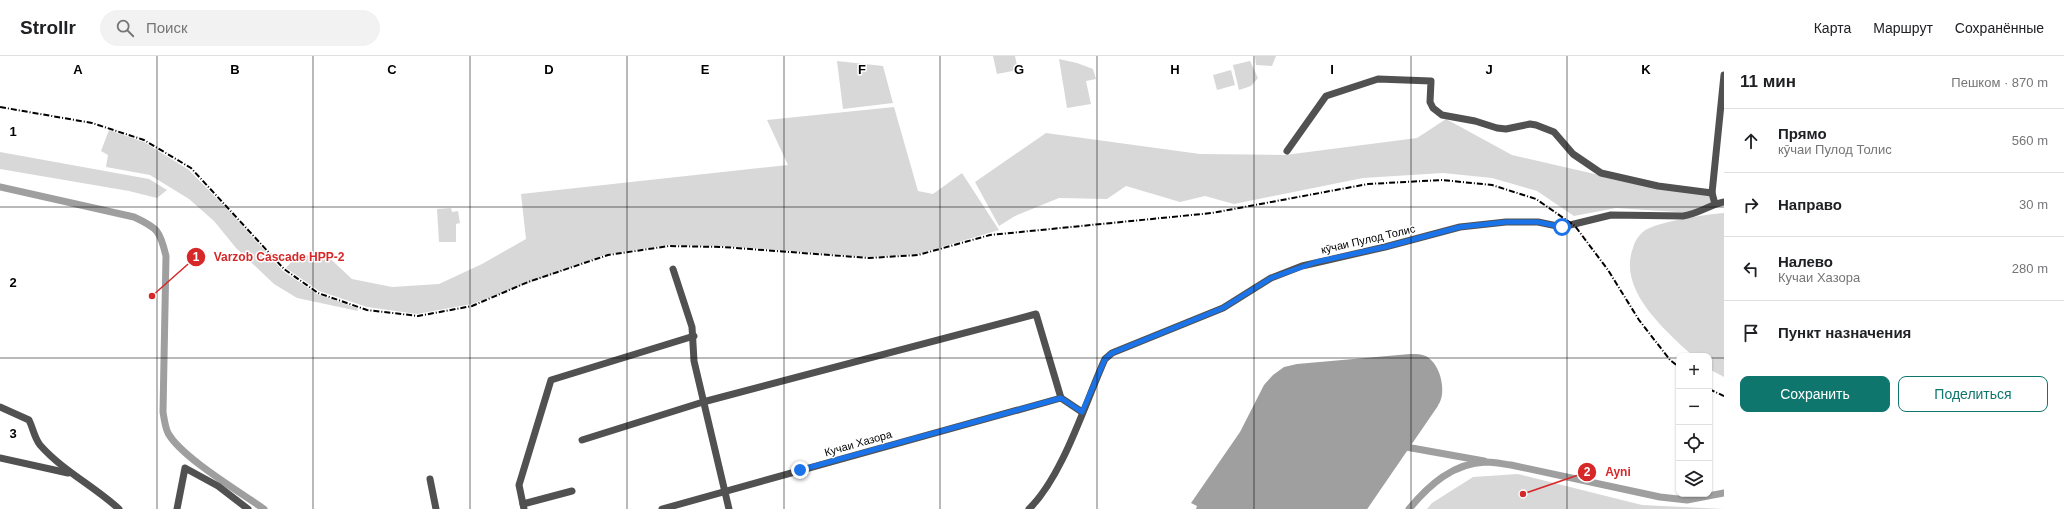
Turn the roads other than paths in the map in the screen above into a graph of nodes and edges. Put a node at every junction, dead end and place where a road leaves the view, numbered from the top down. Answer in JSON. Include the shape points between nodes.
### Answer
{"nodes":[{"id":1,"x":1724,"y":75,"type":"edge"},
{"id":2,"x":1287,"y":151,"type":"dead end"},
{"id":3,"x":1712,"y":193,"type":"junction"},
{"id":4,"x":1724,"y":202,"type":"edge"},
{"id":5,"x":1716,"y":204,"type":"junction"},
{"id":6,"x":673,"y":269,"type":"dead end"},
{"id":7,"x":694,"y":336,"type":"junction"},
{"id":8,"x":1061,"y":398,"type":"junction"},
{"id":9,"x":703,"y":402,"type":"junction"},
{"id":10,"x":0,"y":407,"type":"edge"},
{"id":11,"x":1082,"y":412,"type":"junction"},
{"id":12,"x":582,"y":440,"type":"dead end"},
{"id":13,"x":0,"y":458,"type":"edge"},
{"id":14,"x":70,"y":474,"type":"junction"},
{"id":15,"x":430,"y":480,"type":"dead end"},
{"id":16,"x":725,"y":490,"type":"junction"},
{"id":17,"x":572,"y":491,"type":"dead end"},
{"id":18,"x":110,"y":506,"type":"edge"},
{"id":19,"x":524,"y":507,"type":"edge"},
{"id":20,"x":119,"y":509,"type":"edge"},
{"id":21,"x":177,"y":509,"type":"edge"},
{"id":22,"x":248,"y":509,"type":"edge"},
{"id":23,"x":436,"y":509,"type":"edge"},
{"id":24,"x":662,"y":509,"type":"edge"},
{"id":25,"x":729,"y":509,"type":"edge"},
{"id":26,"x":1029,"y":509,"type":"edge"}],
"edges":[{"from":1,"to":3,"type":"street"},
{"from":2,"to":3,"type":"street","via":[[1326,96],[1378,79],[1431,81],[1430,102],[1442,115],[1506,129],[1536,125],[1554,132],[1574,154],[1600,173],[1658,186]]},
{"from":3,"to":5,"type":"street"},
{"from":4,"to":5,"type":"street","name":"кӯчаи Пулод Толис"},
{"from":5,"to":11,"type":"street","name":"кӯчаи Пулод Толис","via":[[1694,215],[1611,215],[1562,227],[1538,222],[1506,222],[1460,227],[1309,264],[1271,278],[1223,308],[1112,353],[1105,359]]},
{"from":6,"to":7,"type":"street"},
{"from":7,"to":9,"type":"street","via":[[694,361]]},
{"from":7,"to":19,"type":"street","via":[[551,380],[519,485]]},
{"from":8,"to":9,"type":"street","via":[[1036,314]]},
{"from":8,"to":11,"type":"street"},
{"from":8,"to":16,"type":"street","name":"Кучаи Хазора"},
{"from":9,"to":12,"type":"street"},
{"from":9,"to":16,"type":"street"},
{"from":10,"to":14,"type":"street","via":[[29,420],[35,438]]},
{"from":11,"to":26,"type":"street","name":"кӯчаи Пулод Толис","via":[[1059,466],[1048,486]]},
{"from":13,"to":14,"type":"street"},
{"from":14,"to":18,"type":"street"},
{"from":15,"to":23,"type":"street"},
{"from":16,"to":24,"type":"street","name":"Кучаи Хазора"},
{"from":16,"to":25,"type":"street"},
{"from":17,"to":19,"type":"street"},
{"from":18,"to":20,"type":"street"},
{"from":21,"to":22,"type":"street","via":[[185,468],[218,486]]}]}
